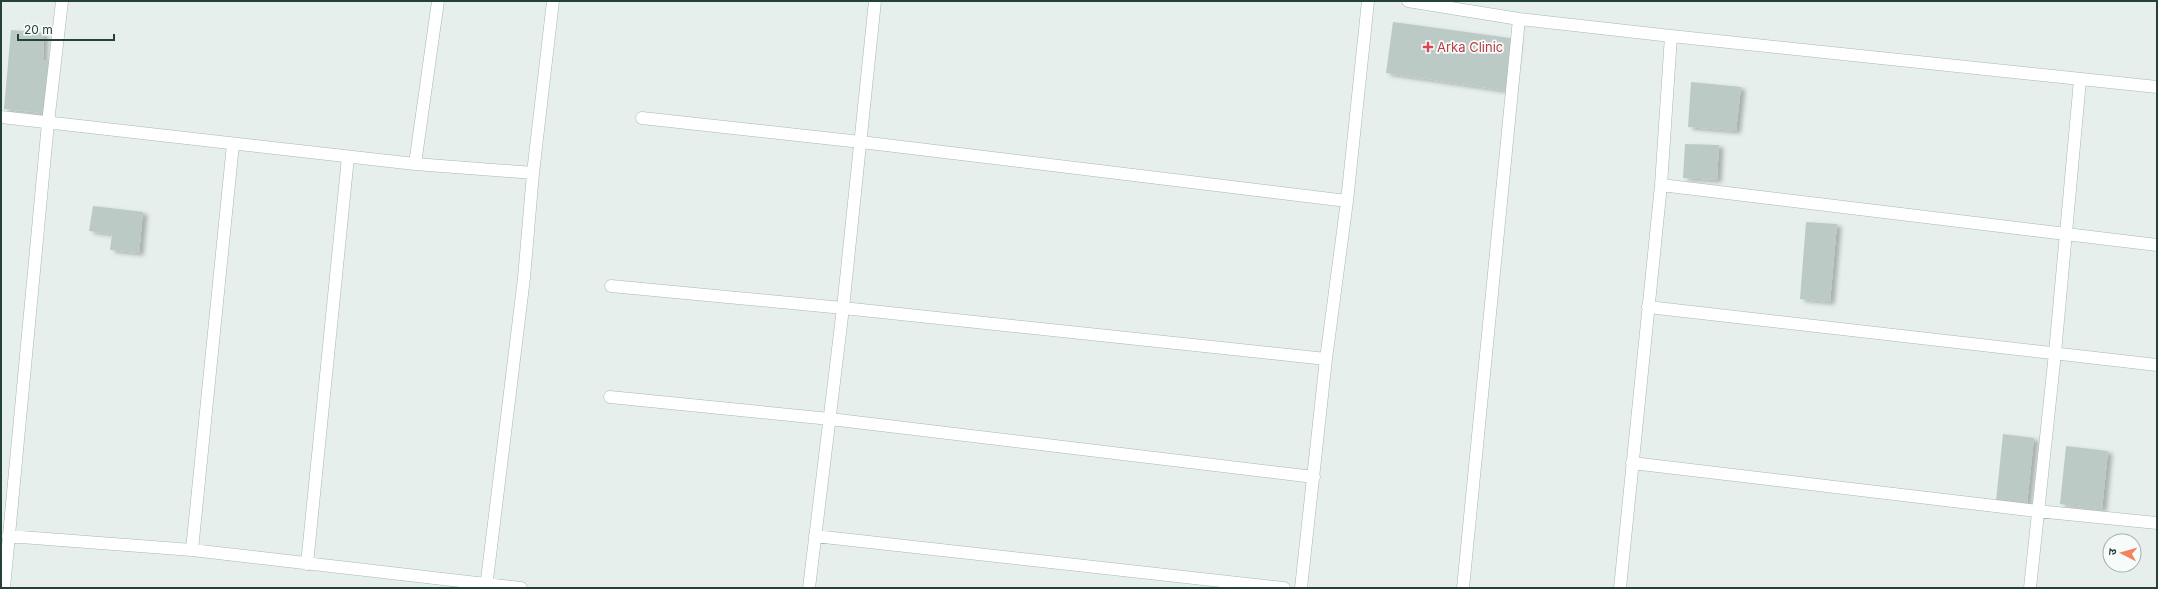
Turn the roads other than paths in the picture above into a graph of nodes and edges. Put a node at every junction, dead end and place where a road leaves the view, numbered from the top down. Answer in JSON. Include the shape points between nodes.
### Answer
{"nodes":[{"id":1,"x":62,"y":1,"type":"edge"},
{"id":2,"x":438,"y":1,"type":"edge"},
{"id":3,"x":553,"y":1,"type":"edge"},
{"id":4,"x":875,"y":1,"type":"edge"},
{"id":5,"x":1368,"y":1,"type":"edge"},
{"id":6,"x":1408,"y":1,"type":"edge"},
{"id":7,"x":1519,"y":19,"type":"junction"},
{"id":8,"x":1671,"y":36,"type":"junction"},
{"id":9,"x":2080,"y":80,"type":"junction"},
{"id":10,"x":2157,"y":87,"type":"edge"},
{"id":11,"x":1,"y":118,"type":"edge"},
{"id":12,"x":642,"y":118,"type":"dead end"},
{"id":13,"x":48,"y":123,"type":"junction"},
{"id":14,"x":861,"y":142,"type":"junction"},
{"id":15,"x":233,"y":144,"type":"junction"},
{"id":16,"x":348,"y":157,"type":"junction"},
{"id":17,"x":415,"y":164,"type":"junction"},
{"id":18,"x":533,"y":173,"type":"junction"},
{"id":19,"x":1660,"y":185,"type":"junction"},
{"id":20,"x":1347,"y":201,"type":"junction"},
{"id":21,"x":2066,"y":235,"type":"junction"},
{"id":22,"x":2157,"y":245,"type":"edge"},
{"id":23,"x":611,"y":286,"type":"dead end"},
{"id":24,"x":1648,"y":307,"type":"junction"},
{"id":25,"x":843,"y":308,"type":"junction"},
{"id":26,"x":2055,"y":353,"type":"junction"},
{"id":27,"x":1326,"y":359,"type":"junction"},
{"id":28,"x":2157,"y":365,"type":"edge"},
{"id":29,"x":610,"y":397,"type":"dead end"},
{"id":30,"x":830,"y":419,"type":"junction"},
{"id":31,"x":1632,"y":463,"type":"junction"},
{"id":32,"x":1314,"y":477,"type":"junction"},
{"id":33,"x":2037,"y":511,"type":"junction"},
{"id":34,"x":2157,"y":523,"type":"edge"},
{"id":35,"x":8,"y":536,"type":"junction"},
{"id":36,"x":815,"y":536,"type":"junction"},
{"id":37,"x":192,"y":550,"type":"junction"},
{"id":38,"x":307,"y":564,"type":"junction"},
{"id":39,"x":486,"y":586,"type":"edge"},
{"id":40,"x":4,"y":588,"type":"edge"},
{"id":41,"x":521,"y":588,"type":"edge"},
{"id":42,"x":809,"y":588,"type":"edge"},
{"id":43,"x":1284,"y":588,"type":"edge"},
{"id":44,"x":1301,"y":588,"type":"edge"},
{"id":45,"x":1462,"y":588,"type":"edge"},
{"id":46,"x":1620,"y":588,"type":"edge"},
{"id":47,"x":2030,"y":588,"type":"edge"}],
"edges":[{"from":1,"to":13,"type":"street"},
{"from":2,"to":17,"type":"street"},
{"from":3,"to":18,"type":"street"},
{"from":4,"to":14,"type":"street"},
{"from":5,"to":20,"type":"street"},
{"from":6,"to":7,"type":"street"},
{"from":7,"to":8,"type":"street"},
{"from":7,"to":45,"type":"street"},
{"from":8,"to":9,"type":"street"},
{"from":8,"to":19,"type":"street"},
{"from":9,"to":10,"type":"street"},
{"from":9,"to":21,"type":"street"},
{"from":11,"to":13,"type":"street"},
{"from":12,"to":14,"type":"street"},
{"from":13,"to":15,"type":"street"},
{"from":13,"to":35,"type":"street"},
{"from":14,"to":20,"type":"street"},
{"from":14,"to":25,"type":"street"},
{"from":15,"to":16,"type":"street"},
{"from":15,"to":37,"type":"street"},
{"from":16,"to":17,"type":"street"},
{"from":16,"to":38,"type":"street"},
{"from":17,"to":18,"type":"street"},
{"from":18,"to":39,"type":"street","via":[[524,278]]},
{"from":19,"to":21,"type":"street"},
{"from":19,"to":24,"type":"street"},
{"from":20,"to":27,"type":"street"},
{"from":21,"to":22,"type":"street"},
{"from":21,"to":26,"type":"street"},
{"from":23,"to":25,"type":"street"},
{"from":24,"to":26,"type":"street"},
{"from":24,"to":31,"type":"street"},
{"from":25,"to":27,"type":"street"},
{"from":25,"to":30,"type":"street"},
{"from":26,"to":28,"type":"street"},
{"from":26,"to":33,"type":"street"},
{"from":27,"to":32,"type":"street"},
{"from":29,"to":30,"type":"street"},
{"from":30,"to":32,"type":"street"},
{"from":30,"to":36,"type":"street"},
{"from":31,"to":33,"type":"street"},
{"from":31,"to":46,"type":"street"},
{"from":32,"to":44,"type":"street"},
{"from":33,"to":34,"type":"street"},
{"from":33,"to":47,"type":"street"},
{"from":35,"to":37,"type":"street"},
{"from":35,"to":40,"type":"street"},
{"from":36,"to":42,"type":"street"},
{"from":36,"to":43,"type":"street"},
{"from":37,"to":38,"type":"street"},
{"from":38,"to":39,"type":"street"},
{"from":39,"to":41,"type":"street"}]}
